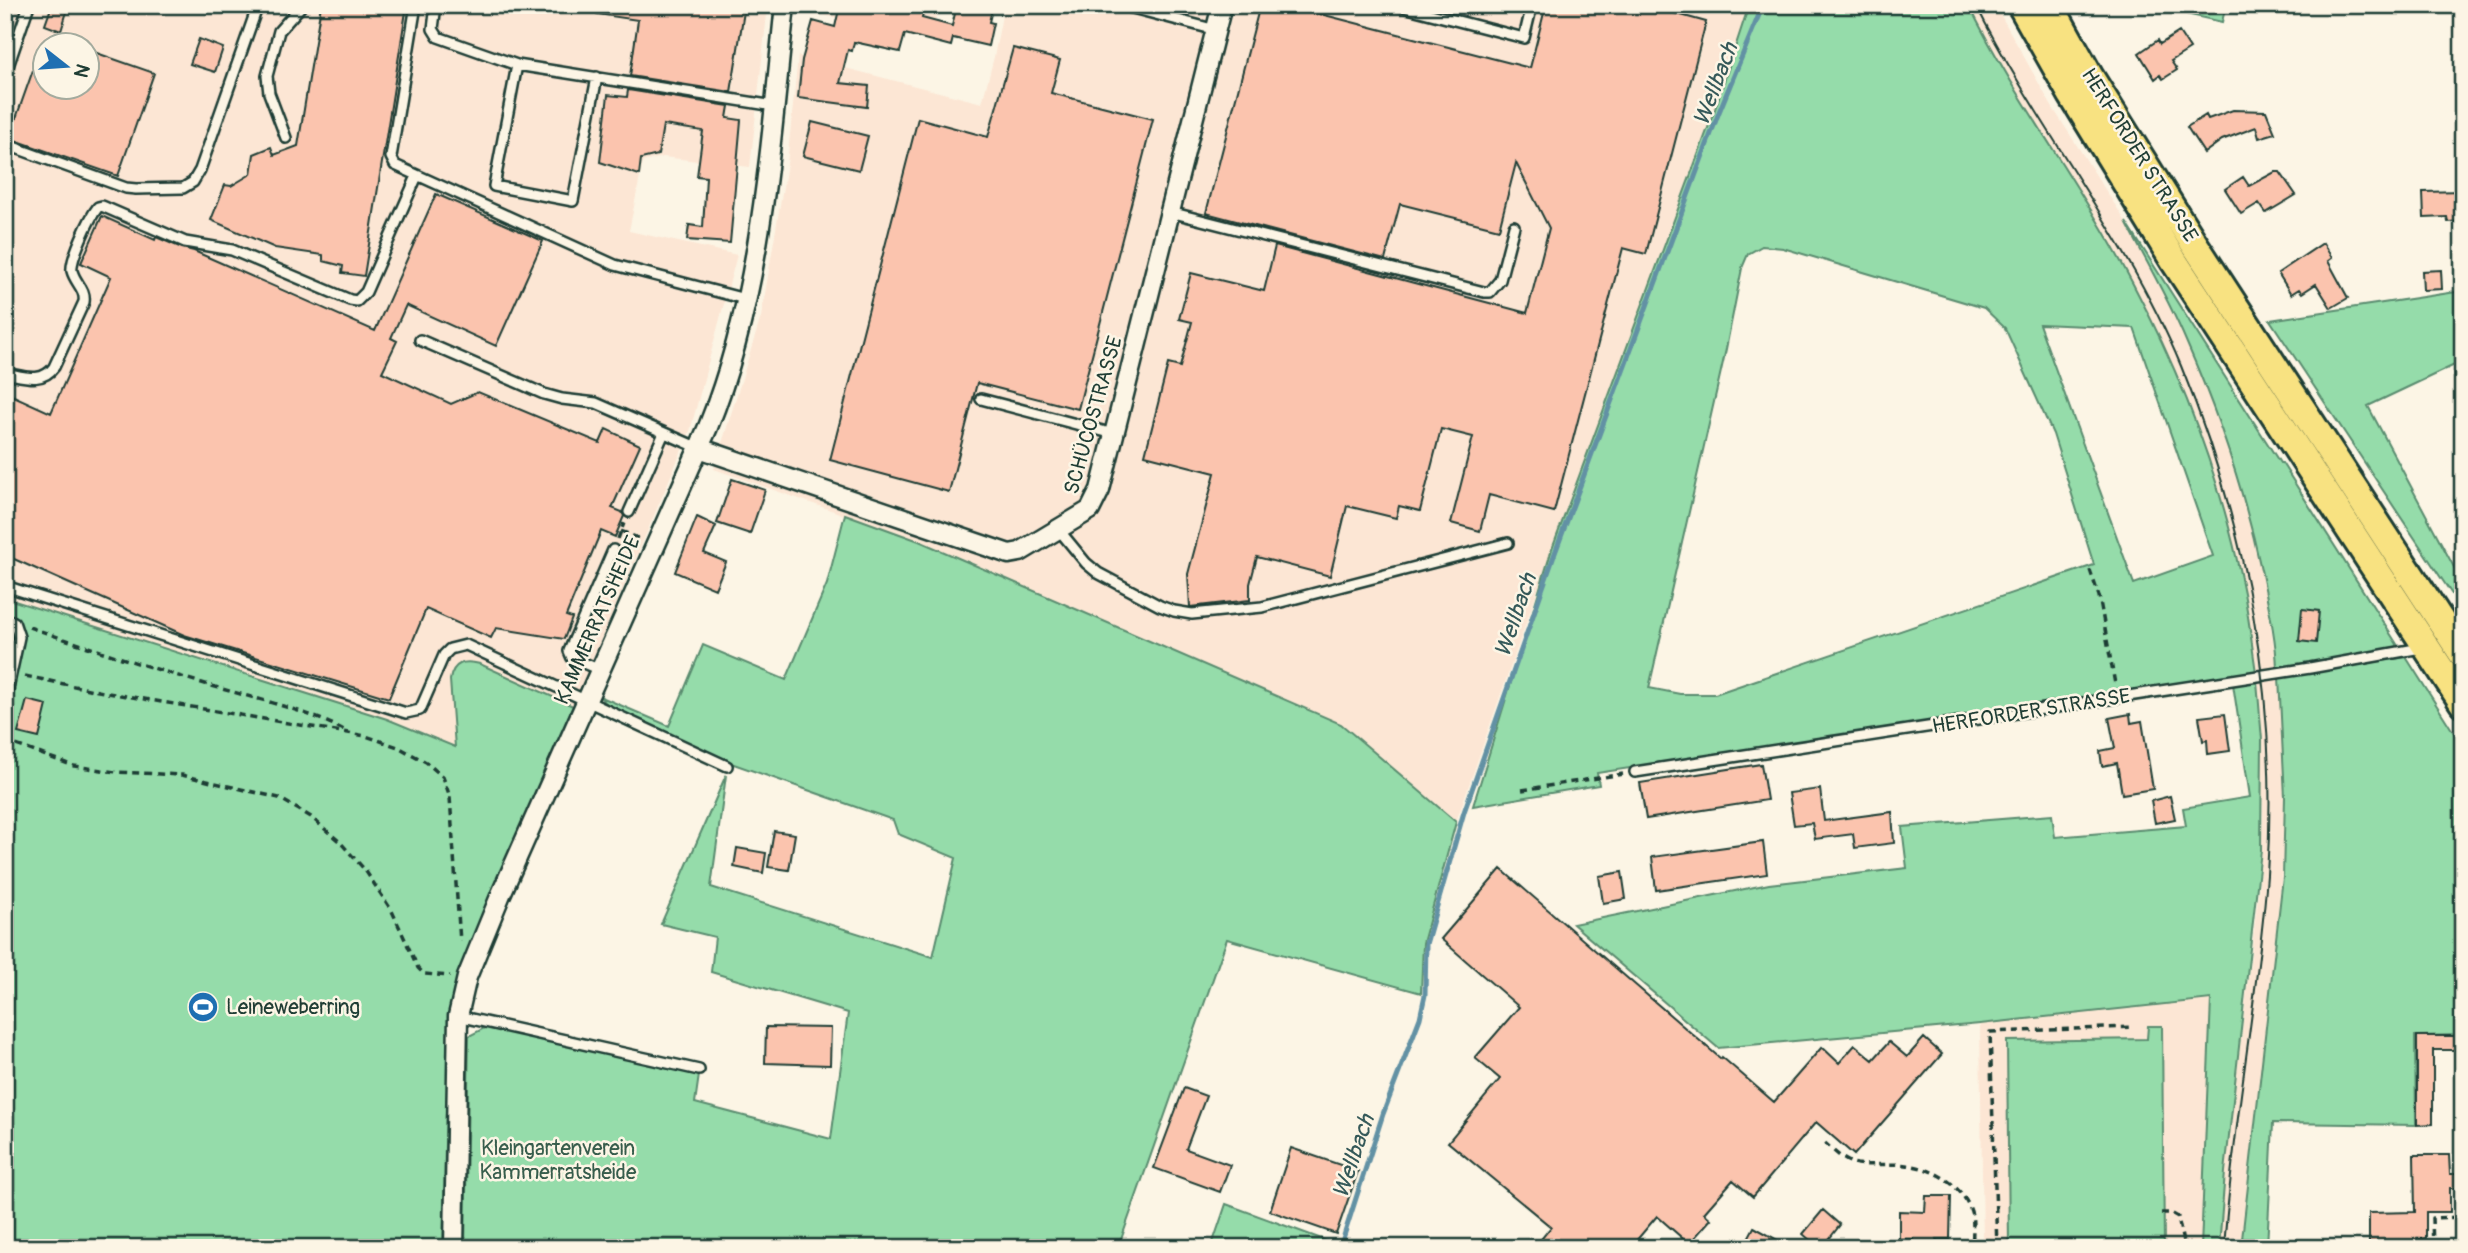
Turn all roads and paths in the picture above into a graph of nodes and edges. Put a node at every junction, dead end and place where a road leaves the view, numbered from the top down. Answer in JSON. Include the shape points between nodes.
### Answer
{"nodes":[{"id":1,"x":29,"y":5,"type":"edge"},
{"id":2,"x":258,"y":5,"type":"edge"},
{"id":3,"x":302,"y":5,"type":"edge"},
{"id":4,"x":416,"y":5,"type":"edge"},
{"id":5,"x":436,"y":5,"type":"edge"},
{"id":6,"x":785,"y":5,"type":"edge"},
{"id":7,"x":1121,"y":5,"type":"edge"},
{"id":8,"x":1222,"y":5,"type":"edge"},
{"id":9,"x":1396,"y":5,"type":"edge"},
{"id":10,"x":1532,"y":5,"type":"edge"},
{"id":11,"x":2021,"y":5,"type":"edge"},
{"id":12,"x":2050,"y":5,"type":"edge"},
{"id":13,"x":1216,"y":30,"type":"junction"},
{"id":14,"x":517,"y":65,"type":"junction"},
{"id":15,"x":5,"y":75,"type":"edge"},
{"id":16,"x":597,"y":77,"type":"junction"},
{"id":17,"x":774,"y":106,"type":"junction"},
{"id":18,"x":286,"y":138,"type":"dead end"},
{"id":19,"x":5,"y":144,"type":"edge"},
{"id":20,"x":417,"y":176,"type":"junction"},
{"id":21,"x":1170,"y":212,"type":"junction"},
{"id":22,"x":1514,"y":226,"type":"dead end"},
{"id":23,"x":745,"y":299,"type":"junction"},
{"id":24,"x":420,"y":340,"type":"dead end"},
{"id":25,"x":5,"y":373,"type":"edge"},
{"id":26,"x":981,"y":399,"type":"dead end"},
{"id":27,"x":664,"y":433,"type":"junction"},
{"id":28,"x":1114,"y":434,"type":"junction"},
{"id":29,"x":699,"y":448,"type":"junction"},
{"id":30,"x":629,"y":512,"type":"joint"},
{"id":31,"x":1059,"y":530,"type":"junction"},
{"id":32,"x":1508,"y":543,"type":"dead end"},
{"id":33,"x":613,"y":550,"type":"joint"},
{"id":34,"x":2090,"y":570,"type":"dead end"},
{"id":35,"x":5,"y":586,"type":"edge"},
{"id":36,"x":10,"y":621,"type":"edge"},
{"id":37,"x":2426,"y":647,"type":"junction"},
{"id":38,"x":2463,"y":655,"type":"edge"},
{"id":39,"x":600,"y":670,"type":"junction"},
{"id":40,"x":13,"y":673,"type":"junction"},
{"id":41,"x":2118,"y":697,"type":"junction"},
{"id":42,"x":587,"y":699,"type":"junction"},
{"id":43,"x":5,"y":702,"type":"edge"},
{"id":44,"x":2463,"y":702,"type":"edge"},
{"id":45,"x":347,"y":732,"type":"junction"},
{"id":46,"x":5,"y":741,"type":"edge"},
{"id":47,"x":727,"y":766,"type":"dead end"},
{"id":48,"x":1635,"y":772,"type":"joint"},
{"id":49,"x":1522,"y":790,"type":"dead end"},
{"id":50,"x":467,"y":977,"type":"junction"},
{"id":51,"x":458,"y":1016,"type":"junction"},
{"id":52,"x":2133,"y":1027,"type":"dead end"},
{"id":53,"x":699,"y":1070,"type":"dead end"},
{"id":54,"x":1825,"y":1143,"type":"dead end"},
{"id":55,"x":2161,"y":1213,"type":"dead end"},
{"id":56,"x":2461,"y":1217,"type":"dead end"},
{"id":57,"x":454,"y":1248,"type":"edge"},
{"id":58,"x":1973,"y":1248,"type":"edge"},
{"id":59,"x":1997,"y":1248,"type":"edge"},
{"id":60,"x":2184,"y":1248,"type":"edge"},
{"id":61,"x":2433,"y":1248,"type":"edge"}],
"edges":[{"from":1,"to":15,"type":"lane"},
{"from":2,"to":19,"type":"lane","via":[[200,170],[183,188],[126,188]]},
{"from":3,"to":18,"type":"lane","via":[[279,31],[267,76]]},
{"from":4,"to":20,"type":"lane","via":[[391,157],[395,166]]},
{"from":5,"to":14,"type":"lane","via":[[433,29],[438,37]]},
{"from":6,"to":17,"type":"street","name":"KAMMERRATSHEIDE"},
{"from":7,"to":13,"type":"lane"},
{"from":8,"to":13,"type":"street","name":"SCHÜCOSTRASSE"},
{"from":9,"to":10,"type":"lane","via":[[1524,38]]},
{"from":11,"to":37,"type":"main road","name":"HERFORDER STRASSE","via":[[2174,261]]},
{"from":12,"to":38,"type":"main road","name":"HERFORDER STRASSE","via":[[2195,245]]},
{"from":13,"to":21,"type":"street","name":"SCHÜCOSTRASSE"},
{"from":14,"to":16,"type":"lane"},
{"from":14,"to":16,"type":"lane","via":[[494,186],[573,201]]},
{"from":16,"to":17,"type":"lane"},
{"from":17,"to":23,"type":"street","name":"KAMMERRATSHEIDE","via":[[764,198]]},
{"from":20,"to":23,"type":"lane","via":[[615,265]]},
{"from":20,"to":25,"type":"lane","via":[[366,292],[357,301],[232,250],[185,242],[98,207],[72,262],[84,302],[54,367],[49,374],[35,378]]},
{"from":21,"to":22,"type":"lane","via":[[1483,292],[1490,292],[1500,280]]},
{"from":21,"to":28,"type":"street","name":"SCHÜCOSTRASSE"},
{"from":23,"to":29,"type":"street","name":"KAMMERRATSHEIDE","via":[[720,395]]},
{"from":24,"to":27,"type":"lane","via":[[553,398],[596,403]]},
{"from":26,"to":28,"type":"lane"},
{"from":27,"to":29,"type":"lane"},
{"from":27,"to":30,"type":"lane"},
{"from":28,"to":31,"type":"street","name":"SCHÜCOSTRASSE","via":[[1097,500],[1090,510]]},
{"from":29,"to":31,"type":"street","name":"SCHÜCOSTRASSE","via":[[1009,555]]},
{"from":29,"to":39,"type":"street","name":"KAMMERRATSHEIDE"},
{"from":30,"to":33,"type":"path"},
{"from":31,"to":32,"type":"lane","via":[[1098,573],[1160,606],[1192,614],[1262,607]]},
{"from":33,"to":39,"type":"lane","via":[[569,651],[572,658]]},
{"from":34,"to":41,"type":"path"},
{"from":35,"to":42,"type":"lane","via":[[407,713],[420,710],[444,655],[466,645]]},
{"from":36,"to":40,"type":"lane","via":[[19,638]]},
{"from":36,"to":45,"type":"path","via":[[331,723]]},
{"from":37,"to":41,"type":"lane","name":"HERFORDER STRASSE"},
{"from":37,"to":44,"type":"main road","name":"HERFORDER STRASSE"},
{"from":39,"to":42,"type":"street","name":"KAMMERRATSHEIDE"},
{"from":40,"to":43,"type":"lane"},
{"from":40,"to":45,"type":"path"},
{"from":41,"to":48,"type":"lane","name":"HERFORDER STRASSE"},
{"from":42,"to":47,"type":"lane"},
{"from":42,"to":50,"type":"street","name":"KAMMERRATSHEIDE"},
{"from":45,"to":50,"type":"path","via":[[398,747],[443,777],[450,797]]},
{"from":46,"to":50,"type":"path","via":[[82,767],[182,775],[274,796],[311,817],[365,870],[424,974]]},
{"from":48,"to":49,"type":"path"},
{"from":50,"to":51,"type":"street","name":"KAMMERRATSHEIDE"},
{"from":51,"to":53,"type":"lane"},
{"from":51,"to":57,"type":"street","name":"KAMMERRATSHEIDE"},
{"from":52,"to":59,"type":"path","via":[[1990,1032]]},
{"from":54,"to":58,"type":"path","via":[[1856,1164],[1909,1165],[1953,1184],[1972,1216]]},
{"from":55,"to":60,"type":"path","via":[[2178,1217]]},
{"from":56,"to":61,"type":"path","via":[[2432,1218]]}]}
